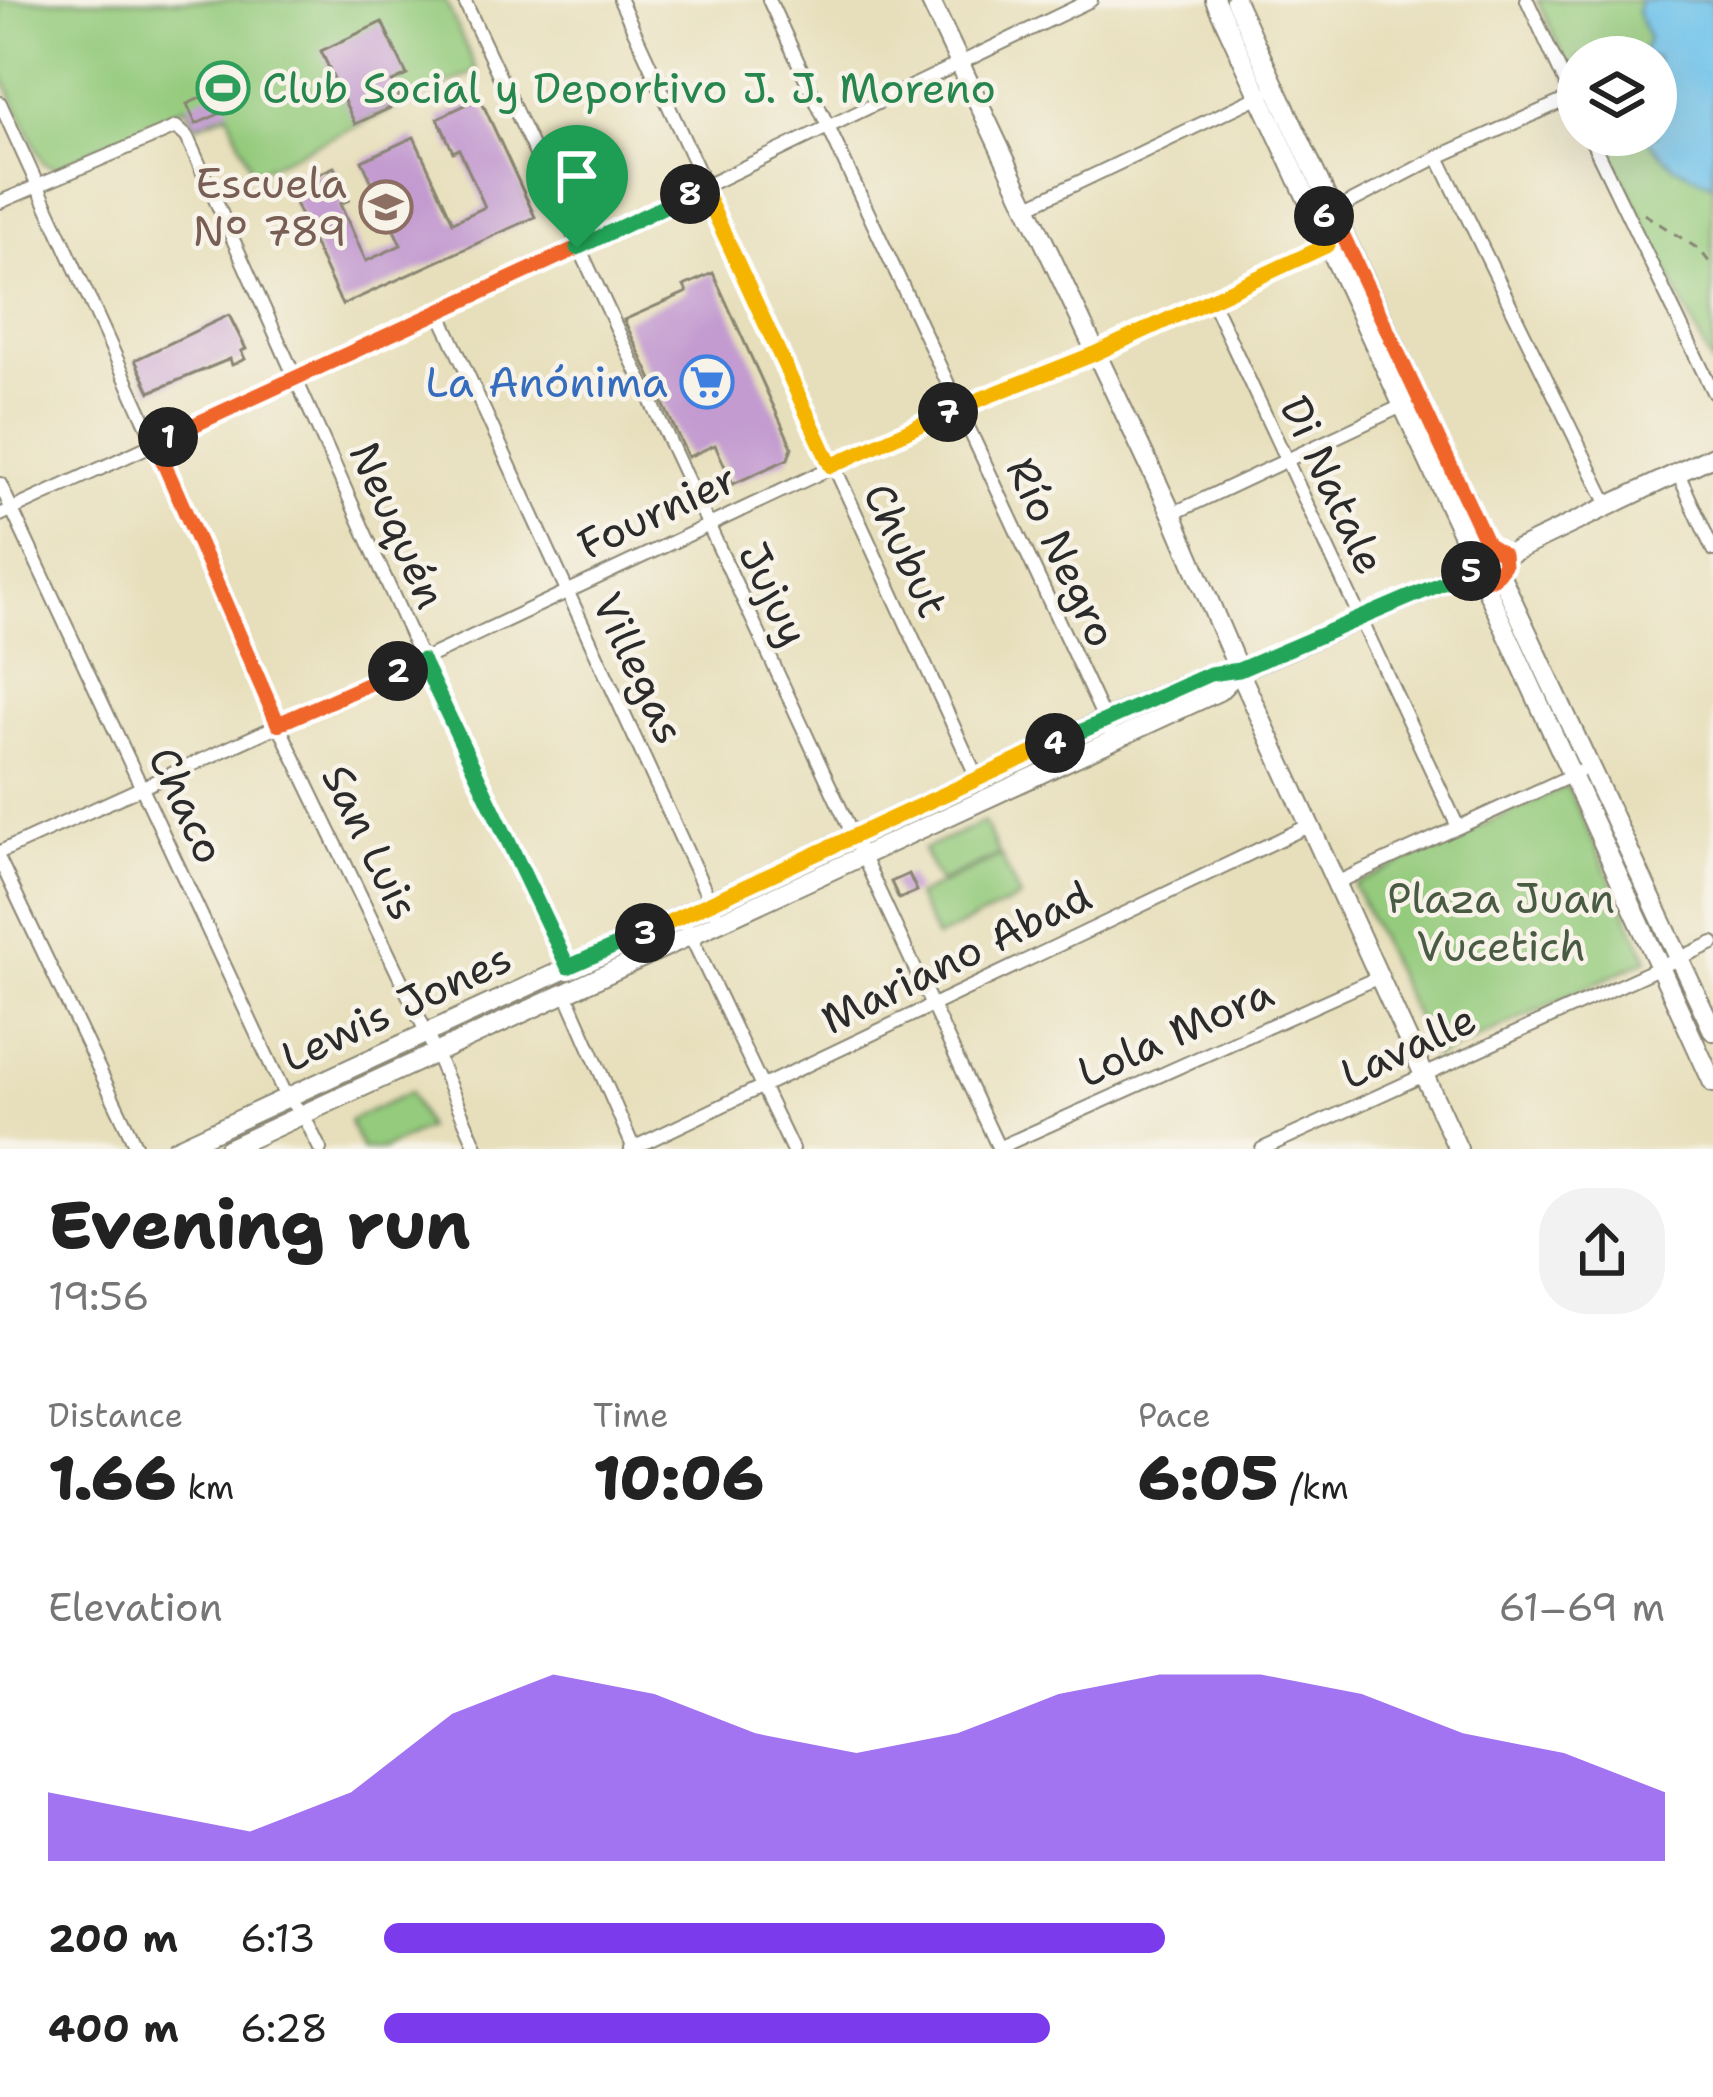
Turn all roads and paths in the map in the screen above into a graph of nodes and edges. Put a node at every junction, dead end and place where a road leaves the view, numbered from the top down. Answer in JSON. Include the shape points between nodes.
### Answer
{"nodes":[{"id":1,"x":465,"y":0,"type":"edge"},
{"id":2,"x":620,"y":0,"type":"edge"},
{"id":3,"x":770,"y":0,"type":"edge"},
{"id":4,"x":930,"y":0,"type":"edge"},
{"id":5,"x":1091,"y":0,"type":"edge"},
{"id":6,"x":1215,"y":0,"type":"edge"},
{"id":7,"x":1235,"y":0,"type":"edge"},
{"id":8,"x":1527,"y":0,"type":"edge"},
{"id":9,"x":958,"y":62,"type":"junction"},
{"id":10,"x":1557,"y":65,"type":"edge"},
{"id":11,"x":1268,"y":93,"type":"junction"},
{"id":12,"x":0,"y":103,"type":"edge"},
{"id":13,"x":1557,"y":111,"type":"edge"},
{"id":14,"x":827,"y":130,"type":"junction"},
{"id":15,"x":1599,"y":156,"type":"edge"},
{"id":16,"x":1438,"y":157,"type":"junction"},
{"id":17,"x":38,"y":187,"type":"junction"},
{"id":18,"x":703,"y":188,"type":"junction"},
{"id":19,"x":0,"y":202,"type":"edge"},
{"id":20,"x":1027,"y":207,"type":"junction"},
{"id":21,"x":1626,"y":215,"type":"junction"},
{"id":22,"x":1324,"y":216,"type":"junction"},
{"id":23,"x":1336,"y":241,"type":"junction"},
{"id":24,"x":577,"y":248,"type":"junction"},
{"id":25,"x":1713,"y":267,"type":"edge"},
{"id":26,"x":1212,"y":301,"type":"junction"},
{"id":27,"x":439,"y":312,"type":"junction"},
{"id":28,"x":1094,"y":354,"type":"junction"},
{"id":29,"x":297,"y":377,"type":"junction"},
{"id":30,"x":1713,"y":392,"type":"edge"},
{"id":31,"x":1410,"y":402,"type":"junction"},
{"id":32,"x":958,"y":408,"type":"junction"},
{"id":33,"x":155,"y":443,"type":"junction"},
{"id":34,"x":1713,"y":455,"type":"edge"},
{"id":35,"x":1284,"y":459,"type":"junction"},
{"id":36,"x":831,"y":466,"type":"junction"},
{"id":37,"x":1677,"y":471,"type":"junction"},
{"id":38,"x":0,"y":484,"type":"edge"},
{"id":39,"x":1608,"y":505,"type":"junction"},
{"id":40,"x":6,"y":512,"type":"edge"},
{"id":41,"x":1172,"y":514,"type":"junction"},
{"id":42,"x":705,"y":524,"type":"junction"},
{"id":43,"x":1713,"y":550,"type":"edge"},
{"id":44,"x":1486,"y":563,"type":"junction"},
{"id":45,"x":567,"y":590,"type":"junction"},
{"id":46,"x":1359,"y":619,"type":"junction"},
{"id":47,"x":422,"y":660,"type":"junction"},
{"id":48,"x":1239,"y":670,"type":"junction"},
{"id":49,"x":1104,"y":720,"type":"junction"},
{"id":50,"x":278,"y":724,"type":"junction"},
{"id":51,"x":1114,"y":740,"type":"junction"},
{"id":52,"x":1590,"y":765,"type":"junction"},
{"id":53,"x":1572,"y":776,"type":"junction"},
{"id":54,"x":978,"y":779,"type":"junction"},
{"id":55,"x":143,"y":788,"type":"junction"},
{"id":56,"x":986,"y":800,"type":"junction"},
{"id":57,"x":1310,"y":825,"type":"junction"},
{"id":58,"x":1458,"y":827,"type":"junction"},
{"id":59,"x":852,"y":836,"type":"junction"},
{"id":60,"x":0,"y":856,"type":"edge"},
{"id":61,"x":862,"y":856,"type":"junction"},
{"id":62,"x":1336,"y":883,"type":"junction"},
{"id":63,"x":715,"y":912,"type":"junction"},
{"id":64,"x":686,"y":926,"type":"junction"},
{"id":65,"x":1713,"y":943,"type":"edge"},
{"id":66,"x":1680,"y":960,"type":"junction"},
{"id":67,"x":568,"y":967,"type":"junction"},
{"id":68,"x":1661,"y":968,"type":"junction"},
{"id":69,"x":1379,"y":977,"type":"junction"},
{"id":70,"x":565,"y":995,"type":"junction"},
{"id":71,"x":929,"y":1004,"type":"junction"},
{"id":72,"x":1713,"y":1031,"type":"edge"},
{"id":73,"x":427,"y":1034,"type":"junction"},
{"id":74,"x":433,"y":1054,"type":"junction"},
{"id":75,"x":1424,"y":1074,"type":"junction"},
{"id":76,"x":1713,"y":1083,"type":"edge"},
{"id":77,"x":763,"y":1088,"type":"junction"},
{"id":78,"x":286,"y":1097,"type":"junction"},
{"id":79,"x":304,"y":1114,"type":"junction"},
{"id":80,"x":136,"y":1149,"type":"edge"},
{"id":81,"x":176,"y":1149,"type":"edge"},
{"id":82,"x":228,"y":1149,"type":"edge"},
{"id":83,"x":320,"y":1149,"type":"edge"},
{"id":84,"x":477,"y":1149,"type":"edge"},
{"id":85,"x":633,"y":1149,"type":"edge"},
{"id":86,"x":792,"y":1149,"type":"edge"},
{"id":87,"x":999,"y":1149,"type":"edge"},
{"id":88,"x":1262,"y":1149,"type":"edge"},
{"id":89,"x":1458,"y":1149,"type":"edge"}],
"edges":[{"from":1,"to":24,"type":"street","name":"Jujuy"},
{"from":2,"to":18,"type":"street","name":"Chubut"},
{"from":3,"to":14,"type":"street","name":"Río Negro"},
{"from":4,"to":9,"type":"main road"},
{"from":5,"to":9,"type":"street"},
{"from":6,"to":11,"type":"main road"},
{"from":7,"to":11,"type":"main road"},
{"from":8,"to":10,"type":"street"},
{"from":9,"to":14,"type":"street"},
{"from":9,"to":20,"type":"main road"},
{"from":11,"to":20,"type":"street"},
{"from":11,"to":22,"type":"main road"},
{"from":12,"to":17,"type":"street","name":"San Luis"},
{"from":13,"to":16,"type":"street"},
{"from":14,"to":18,"type":"street"},
{"from":14,"to":32,"type":"street","name":"Río Negro"},
{"from":15,"to":21,"type":"street"},
{"from":16,"to":22,"type":"street"},
{"from":16,"to":39,"type":"street"},
{"from":17,"to":19,"type":"street"},
{"from":17,"to":29,"type":"street","name":"Neuquén","via":[[176,127]]},
{"from":17,"to":33,"type":"street","name":"San Luis"},
{"from":18,"to":24,"type":"street"},
{"from":18,"to":36,"type":"street","name":"Chubut"},
{"from":20,"to":28,"type":"main road"},
{"from":21,"to":25,"type":"path","via":[[1669,227]]},
{"from":21,"to":30,"type":"street"},
{"from":22,"to":23,"type":"main road"},
{"from":23,"to":26,"type":"street","name":"Fournier"},
{"from":23,"to":31,"type":"main road"},
{"from":24,"to":27,"type":"street"},
{"from":24,"to":42,"type":"street","name":"Jujuy"},
{"from":26,"to":28,"type":"street","name":"Fournier"},
{"from":26,"to":35,"type":"street","name":"Di Natale"},
{"from":27,"to":29,"type":"street"},
{"from":27,"to":45,"type":"street","name":"Villegas"},
{"from":28,"to":32,"type":"street","name":"Fournier"},
{"from":28,"to":41,"type":"main road"},
{"from":29,"to":33,"type":"street"},
{"from":29,"to":47,"type":"street","name":"Neuquén"},
{"from":31,"to":35,"type":"street"},
{"from":31,"to":44,"type":"main road"},
{"from":32,"to":36,"type":"street","name":"Fournier"},
{"from":32,"to":49,"type":"street","name":"Río Negro"},
{"from":33,"to":40,"type":"street"},
{"from":33,"to":50,"type":"street","name":"San Luis"},
{"from":34,"to":37,"type":"main road","name":"Lewis Jones"},
{"from":35,"to":41,"type":"street"},
{"from":35,"to":46,"type":"street","name":"Di Natale"},
{"from":36,"to":42,"type":"street","name":"Fournier"},
{"from":36,"to":54,"type":"street","name":"Chubut"},
{"from":37,"to":39,"type":"main road","name":"Lewis Jones"},
{"from":37,"to":43,"type":"street"},
{"from":38,"to":40,"type":"street","name":"Chaco"},
{"from":39,"to":44,"type":"main road","name":"Lewis Jones"},
{"from":40,"to":55,"type":"street","name":"Chaco"},
{"from":41,"to":48,"type":"main road"},
{"from":42,"to":45,"type":"street","name":"Fournier"},
{"from":42,"to":59,"type":"street","name":"Jujuy"},
{"from":44,"to":46,"type":"main road","name":"Lewis Jones"},
{"from":44,"to":52,"type":"main road"},
{"from":44,"to":53,"type":"main road"},
{"from":45,"to":47,"type":"street","name":"Fournier"},
{"from":45,"to":63,"type":"street","name":"Villegas"},
{"from":46,"to":48,"type":"main road","name":"Lewis Jones"},
{"from":46,"to":58,"type":"street","name":"Di Natale"},
{"from":47,"to":50,"type":"street","name":"Fournier"},
{"from":47,"to":67,"type":"street","name":"Neuquén"},
{"from":48,"to":49,"type":"main road","name":"Lewis Jones","via":[[1210,674]]},
{"from":48,"to":51,"type":"main road","name":"Lewis Jones","via":[[1219,691]]},
{"from":48,"to":57,"type":"main road"},
{"from":49,"to":51,"type":"street","name":"Río Negro"},
{"from":49,"to":54,"type":"main road","name":"Lewis Jones"},
{"from":50,"to":55,"type":"street","name":"Fournier"},
{"from":50,"to":73,"type":"street","name":"San Luis"},
{"from":51,"to":56,"type":"main road","name":"Lewis Jones"},
{"from":52,"to":53,"type":"street"},
{"from":52,"to":66,"type":"main road"},
{"from":53,"to":58,"type":"street"},
{"from":53,"to":68,"type":"main road"},
{"from":54,"to":56,"type":"street","name":"Chubut"},
{"from":54,"to":59,"type":"main road","name":"Lewis Jones"},
{"from":55,"to":60,"type":"street","name":"Fournier"},
{"from":55,"to":78,"type":"street","name":"Chaco"},
{"from":56,"to":61,"type":"main road","name":"Lewis Jones"},
{"from":57,"to":62,"type":"main road"},
{"from":57,"to":71,"type":"street","name":"Mariano Abad"},
{"from":58,"to":62,"type":"street"},
{"from":59,"to":61,"type":"street","name":"Jujuy"},
{"from":59,"to":63,"type":"main road","name":"Lewis Jones"},
{"from":60,"to":80,"type":"street"},
{"from":61,"to":63,"type":"main road","name":"Lewis Jones"},
{"from":61,"to":71,"type":"street","name":"Jujuy"},
{"from":62,"to":69,"type":"main road"},
{"from":63,"to":64,"type":"main road","name":"Lewis Jones"},
{"from":64,"to":67,"type":"main road","name":"Lewis Jones"},
{"from":64,"to":70,"type":"main road","name":"Lewis Jones"},
{"from":64,"to":77,"type":"street"},
{"from":65,"to":66,"type":"street","name":"Lavalle"},
{"from":66,"to":68,"type":"street","name":"Lavalle"},
{"from":66,"to":72,"type":"main road"},
{"from":67,"to":70,"type":"street"},
{"from":67,"to":73,"type":"main road","name":"Lewis Jones"},
{"from":68,"to":75,"type":"street","name":"Lavalle"},
{"from":68,"to":76,"type":"main road"},
{"from":69,"to":75,"type":"main road"},
{"from":69,"to":87,"type":"street","name":"Lola Mora"},
{"from":70,"to":74,"type":"main road","name":"Lewis Jones"},
{"from":70,"to":85,"type":"street"},
{"from":71,"to":77,"type":"street","name":"Mariano Abad"},
{"from":71,"to":87,"type":"street","name":"Jujuy"},
{"from":73,"to":74,"type":"street","name":"San Luis"},
{"from":73,"to":78,"type":"main road","name":"Lewis Jones"},
{"from":74,"to":79,"type":"main road","name":"Lewis Jones"},
{"from":74,"to":84,"type":"street","name":"San Luis"},
{"from":75,"to":88,"type":"street","name":"Lavalle"},
{"from":75,"to":89,"type":"main road"},
{"from":77,"to":85,"type":"street","name":"Mariano Abad"},
{"from":77,"to":86,"type":"street"},
{"from":78,"to":79,"type":"street","name":"Chaco"},
{"from":78,"to":81,"type":"main road","name":"Lewis Jones"},
{"from":79,"to":82,"type":"main road","name":"Lewis Jones"},
{"from":79,"to":83,"type":"street","name":"Chaco"}]}
